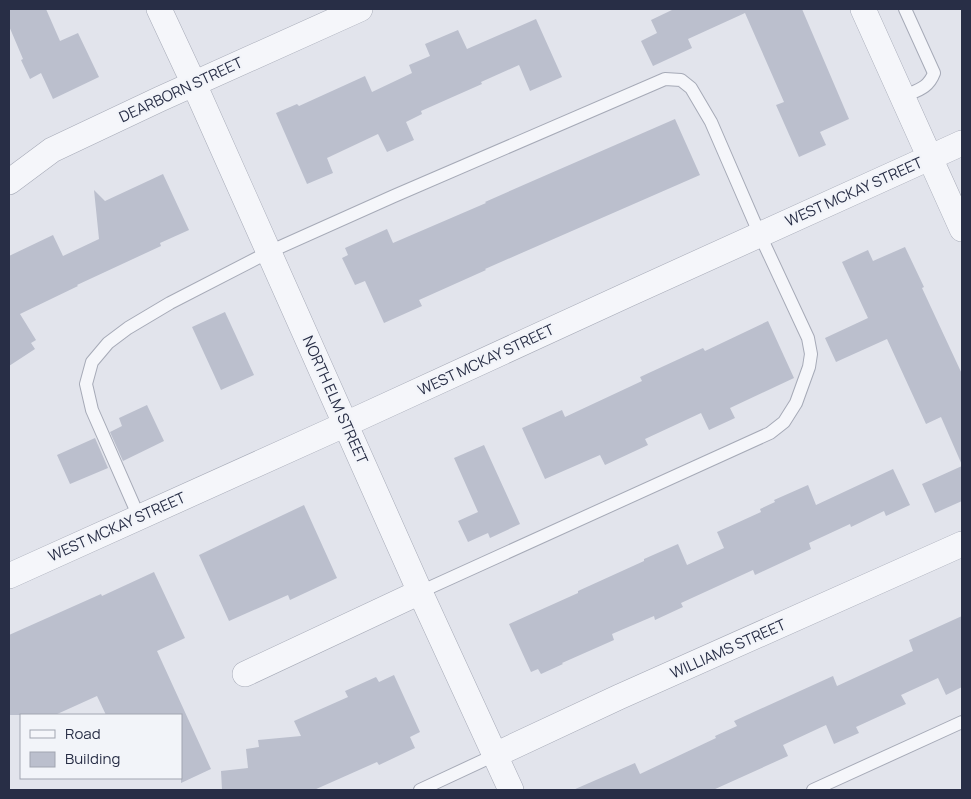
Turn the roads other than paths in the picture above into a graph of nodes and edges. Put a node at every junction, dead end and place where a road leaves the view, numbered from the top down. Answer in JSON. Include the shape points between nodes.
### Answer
{"nodes":[{"id":1,"x":159,"y":9,"type":"edge"},
{"id":2,"x":360,"y":9,"type":"edge"},
{"id":3,"x":863,"y":9,"type":"edge"},
{"id":4,"x":905,"y":10,"type":"edge"},
{"id":5,"x":194,"y":84,"type":"junction"},
{"id":6,"x":902,"y":97,"type":"junction"},
{"id":7,"x":962,"y":144,"type":"edge"},
{"id":8,"x":929,"y":158,"type":"junction"},
{"id":9,"x":9,"y":182,"type":"edge"},
{"id":10,"x":962,"y":229,"type":"edge"},
{"id":11,"x":760,"y":235,"type":"junction"},
{"id":12,"x":269,"y":252,"type":"junction"},
{"id":13,"x":346,"y":424,"type":"junction"},
{"id":14,"x":140,"y":517,"type":"junction"},
{"id":15,"x":962,"y":544,"type":"edge"},
{"id":16,"x":9,"y":576,"type":"edge"},
{"id":17,"x":420,"y":592,"type":"junction"},
{"id":18,"x":245,"y":674,"type":"dead end"},
{"id":19,"x":962,"y":722,"type":"edge"},
{"id":20,"x":495,"y":755,"type":"junction"},
{"id":21,"x":420,"y":790,"type":"edge"},
{"id":22,"x":511,"y":790,"type":"edge"},
{"id":23,"x":813,"y":790,"type":"edge"}],
"edges":[{"from":1,"to":5,"type":"street","name":"NORTH ELM STREET"},
{"from":2,"to":5,"type":"street","name":"DEARBORN STREET"},
{"from":3,"to":6,"type":"street"},
{"from":4,"to":6,"type":"lane","via":[[934,73],[927,86]]},
{"from":5,"to":9,"type":"street","name":"DEARBORN STREET","via":[[52,150]]},
{"from":5,"to":12,"type":"street","name":"NORTH ELM STREET"},
{"from":6,"to":8,"type":"street"},
{"from":7,"to":8,"type":"street","name":"WEST MCKAY STREET"},
{"from":8,"to":10,"type":"street"},
{"from":8,"to":11,"type":"street","name":"WEST MCKAY STREET"},
{"from":11,"to":12,"type":"lane","via":[[706,113],[681,80],[665,79]]},
{"from":11,"to":13,"type":"street","name":"WEST MCKAY STREET"},
{"from":11,"to":17,"type":"lane","via":[[808,338],[811,354],[796,403],[784,422],[770,433]]},
{"from":12,"to":13,"type":"street","name":"NORTH ELM STREET"},
{"from":12,"to":14,"type":"lane","via":[[170,302],[128,328],[92,362],[86,384],[92,410]]},
{"from":13,"to":14,"type":"street","name":"WEST MCKAY STREET"},
{"from":13,"to":17,"type":"street","name":"NORTH ELM STREET"},
{"from":14,"to":16,"type":"street","name":"WEST MCKAY STREET"},
{"from":15,"to":20,"type":"street","name":"WILLIAMS STREET"},
{"from":17,"to":18,"type":"street"},
{"from":17,"to":20,"type":"street","name":"NORTH ELM STREET"},
{"from":19,"to":23,"type":"lane"},
{"from":20,"to":21,"type":"lane"},
{"from":20,"to":22,"type":"street","name":"NORTH ELM STREET"}]}
